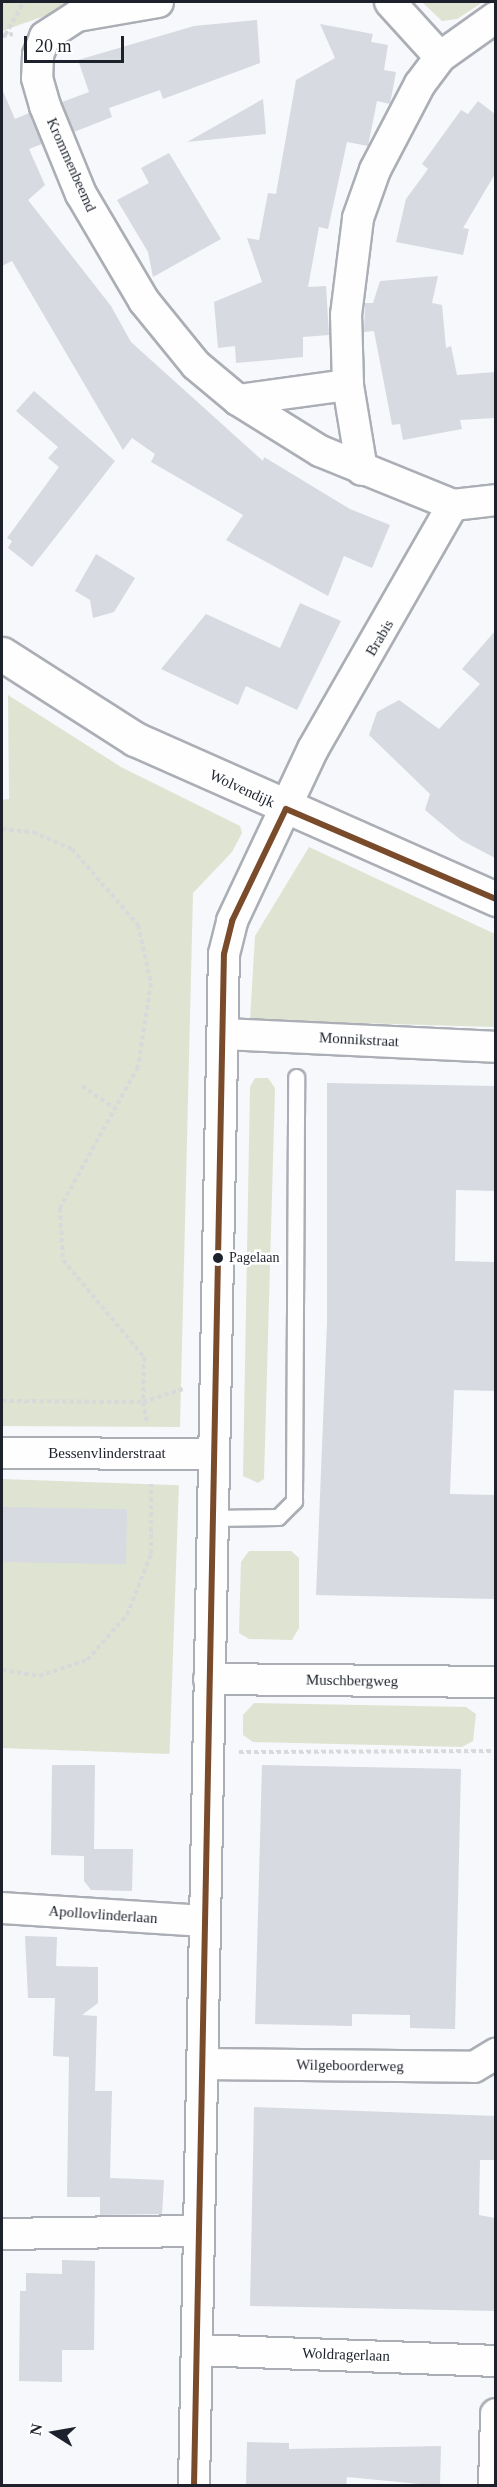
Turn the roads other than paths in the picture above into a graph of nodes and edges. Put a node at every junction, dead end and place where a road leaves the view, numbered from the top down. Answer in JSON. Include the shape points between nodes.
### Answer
{"nodes":[{"id":1,"x":158,"y":2,"type":"edge"},
{"id":2,"x":390,"y":2,"type":"edge"},
{"id":3,"x":495,"y":17,"type":"edge"},
{"id":4,"x":440,"y":57,"type":"junction"},
{"id":5,"x":348,"y":385,"type":"junction"},
{"id":6,"x":238,"y":400,"type":"junction"},
{"id":7,"x":362,"y":470,"type":"junction"},
{"id":8,"x":495,"y":500,"type":"edge"},
{"id":9,"x":453,"y":505,"type":"junction"},
{"id":10,"x":2,"y":654,"type":"edge"},
{"id":11,"x":286,"y":809,"type":"junction"},
{"id":12,"x":495,"y":899,"type":"edge"},
{"id":13,"x":223,"y":1034,"type":"junction"},
{"id":14,"x":495,"y":1047,"type":"edge"},
{"id":15,"x":296,"y":1077,"type":"dead end"},
{"id":16,"x":2,"y":1453,"type":"edge"},
{"id":17,"x":213,"y":1454,"type":"junction"},
{"id":18,"x":212,"y":1518,"type":"junction"},
{"id":19,"x":209,"y":1679,"type":"junction"},
{"id":20,"x":495,"y":1682,"type":"edge"},
{"id":21,"x":2,"y":1908,"type":"edge"},
{"id":22,"x":205,"y":1921,"type":"junction"},
{"id":23,"x":495,"y":2054,"type":"edge"},
{"id":24,"x":202,"y":2064,"type":"junction"},
{"id":25,"x":199,"y":2231,"type":"junction"},
{"id":26,"x":2,"y":2234,"type":"edge"},
{"id":27,"x":197,"y":2350,"type":"junction"},
{"id":28,"x":495,"y":2361,"type":"edge"},
{"id":29,"x":495,"y":2414,"type":"edge"},
{"id":30,"x":194,"y":2486,"type":"edge"},
{"id":31,"x":494,"y":2486,"type":"edge"}],
"edges":[{"from":1,"to":6,"type":"street","name":"Krommenbeemd","via":[[60,24],[45,37],[37,78],[81,195],[144,301],[196,365]]},
{"from":2,"to":4,"type":"street"},
{"from":3,"to":4,"type":"street"},
{"from":4,"to":5,"type":"street","via":[[396,123],[358,218],[346,315]]},
{"from":5,"to":6,"type":"street"},
{"from":5,"to":7,"type":"street"},
{"from":6,"to":7,"type":"street","name":"Krommenbeemd"},
{"from":7,"to":9,"type":"street","name":"Krommenbeemd"},
{"from":8,"to":9,"type":"street"},
{"from":9,"to":11,"type":"street","name":"Brabis","via":[[313,749]]},
{"from":10,"to":11,"type":"street","name":"Wolvendijk","via":[[135,739]]},
{"from":11,"to":12,"type":"street","name":"Wolvendijk"},
{"from":11,"to":13,"type":"street","via":[[232,921],[224,954]]},
{"from":13,"to":14,"type":"street","name":"Monnikstraat"},
{"from":13,"to":17,"type":"street"},
{"from":15,"to":18,"type":"lane","via":[[294,1501],[278,1517]]},
{"from":16,"to":17,"type":"street","name":"Bessenvlinderstraat"},
{"from":17,"to":18,"type":"street"},
{"from":18,"to":19,"type":"street"},
{"from":19,"to":20,"type":"street","name":"Muschbergweg"},
{"from":19,"to":22,"type":"street"},
{"from":21,"to":22,"type":"street","name":"Apollovlinderlaan"},
{"from":22,"to":24,"type":"street"},
{"from":23,"to":24,"type":"street","name":"Wilgeboorderweg","via":[[474,2067]]},
{"from":24,"to":25,"type":"street"},
{"from":25,"to":26,"type":"street"},
{"from":25,"to":27,"type":"street"},
{"from":27,"to":28,"type":"street","name":"Woldragerlaan"},
{"from":27,"to":30,"type":"street"},
{"from":29,"to":31,"type":"street"}]}
